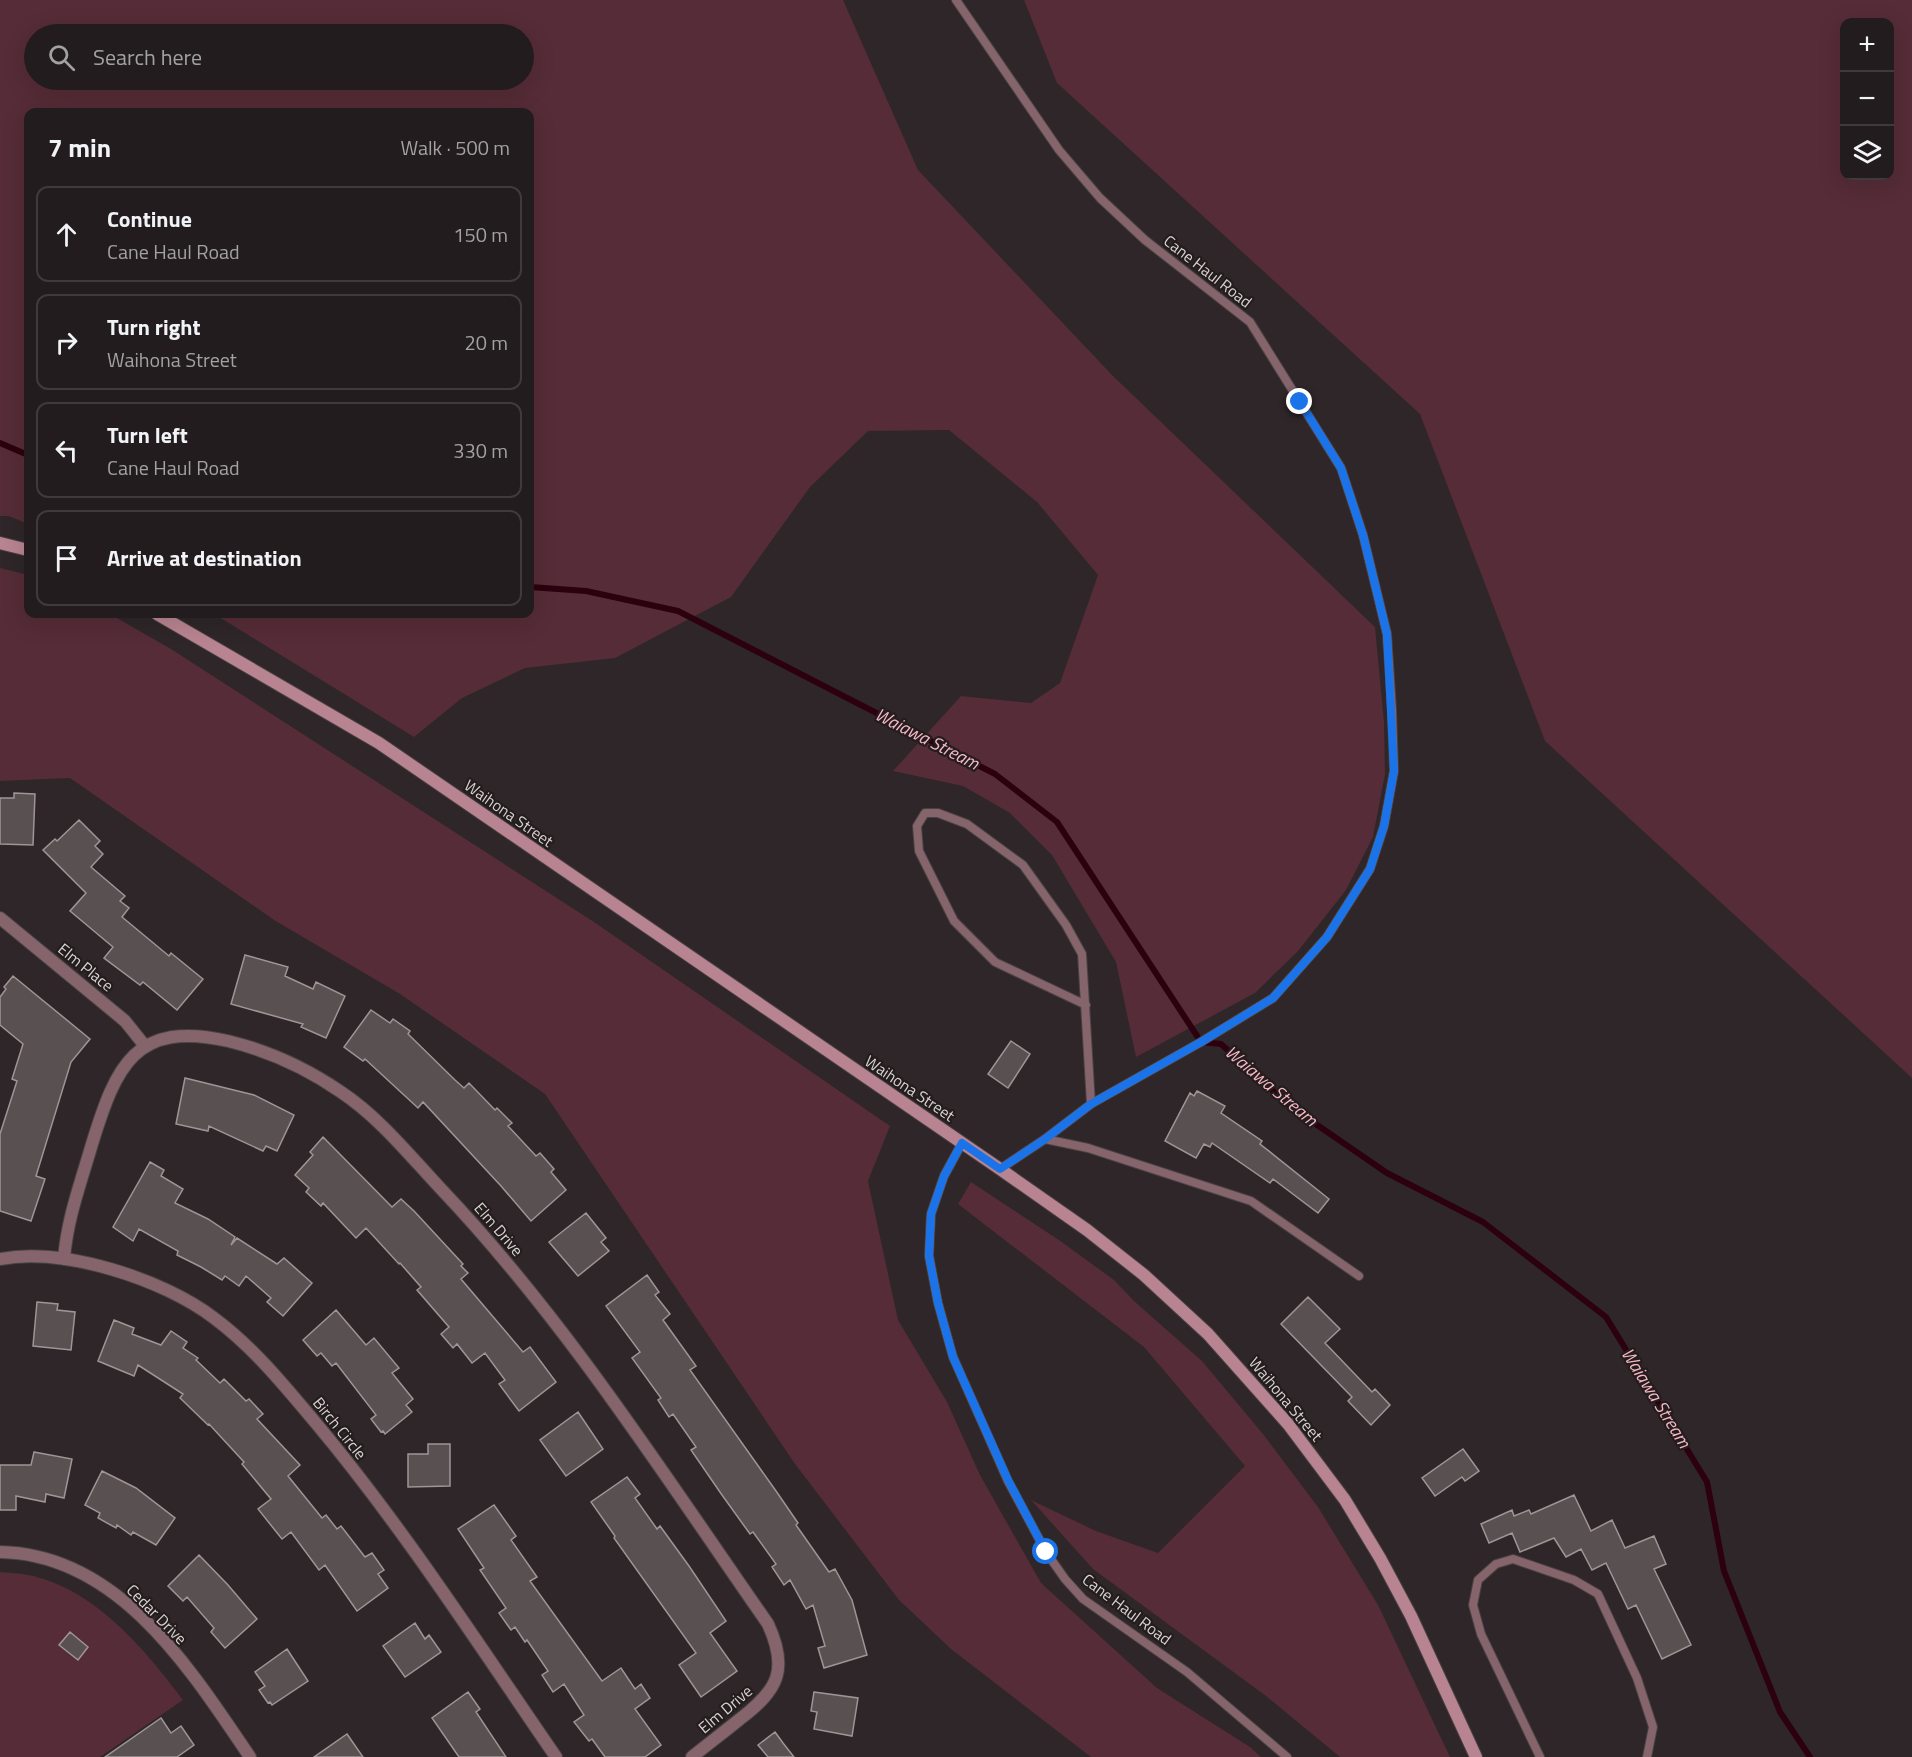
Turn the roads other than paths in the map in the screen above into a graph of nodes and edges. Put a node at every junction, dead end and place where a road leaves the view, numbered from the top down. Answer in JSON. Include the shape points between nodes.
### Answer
{"nodes":[{"id":1,"x":956,"y":0,"type":"edge"},
{"id":2,"x":0,"y":543,"type":"edge"},
{"id":3,"x":24,"y":549,"type":"edge"},
{"id":4,"x":164,"y":618,"type":"edge"},
{"id":5,"x":0,"y":918,"type":"edge"},
{"id":6,"x":1086,"y":1005,"type":"junction"},
{"id":7,"x":145,"y":1046,"type":"junction"},
{"id":8,"x":1091,"y":1104,"type":"junction"},
{"id":9,"x":1045,"y":1139,"type":"junction"},
{"id":10,"x":962,"y":1143,"type":"junction"},
{"id":11,"x":1000,"y":1169,"type":"junction"},
{"id":12,"x":0,"y":1259,"type":"edge"},
{"id":13,"x":64,"y":1259,"type":"junction"},
{"id":14,"x":1359,"y":1276,"type":"dead end"},
{"id":15,"x":0,"y":1552,"type":"edge"},
{"id":16,"x":250,"y":1757,"type":"edge"},
{"id":17,"x":556,"y":1757,"type":"edge"},
{"id":18,"x":692,"y":1757,"type":"edge"},
{"id":19,"x":1287,"y":1757,"type":"edge"},
{"id":20,"x":1476,"y":1757,"type":"edge"},
{"id":21,"x":1540,"y":1757,"type":"edge"},
{"id":22,"x":1647,"y":1757,"type":"edge"}],
"edges":[{"from":1,"to":8,"type":"lane","name":"Cane Haul Road","via":[[1059,150],[1100,198],[1145,240],[1250,322],[1341,468],[1363,535],[1387,634],[1394,771],[1384,826],[1370,869],[1327,937],[1273,998]]},
{"from":2,"to":3,"type":"street"},
{"from":4,"to":10,"type":"street","name":"Waihona Street","via":[[379,743]]},
{"from":5,"to":7,"type":"street","name":"Elm Place","via":[[126,1021]]},
{"from":6,"to":6,"type":"lane","via":[[1082,954],[1023,865],[967,824],[939,813],[925,813],[917,826],[919,851],[954,921],[995,962]]},
{"from":6,"to":8,"type":"lane"},
{"from":7,"to":13,"type":"street","name":"Elm Drive","via":[[132,1056],[108,1093],[67,1228]]},
{"from":7,"to":18,"type":"street","name":"Elm Drive","via":[[181,1036],[228,1041],[291,1063],[341,1092],[381,1125],[475,1224],[559,1327],[624,1415],[776,1640],[779,1667],[769,1693]]},
{"from":8,"to":9,"type":"lane","name":"Cane Haul Road"},
{"from":9,"to":11,"type":"lane","name":"Cane Haul Road"},
{"from":9,"to":14,"type":"lane","via":[[1088,1148],[1251,1201]]},
{"from":10,"to":11,"type":"street","name":"Waihona Street"},
{"from":10,"to":19,"type":"lane","name":"Cane Haul Road","via":[[944,1176],[931,1214],[929,1256],[938,1303],[953,1357],[1046,1552],[1083,1599],[1187,1672]]},
{"from":11,"to":20,"type":"street","name":"Waihona Street","via":[[1144,1275],[1208,1334],[1288,1424],[1345,1500],[1380,1558]]},
{"from":12,"to":13,"type":"street","name":"Birch Circle"},
{"from":13,"to":17,"type":"street","name":"Birch Circle","via":[[111,1269],[172,1293],[214,1317],[245,1344],[341,1453],[393,1521]]},
{"from":15,"to":16,"type":"street","name":"Cedar Drive","via":[[58,1562],[112,1592],[187,1667]]},
{"from":21,"to":22,"type":"lane","via":[[1481,1634],[1473,1605],[1478,1580],[1496,1564],[1514,1559],[1574,1580],[1598,1594],[1637,1678],[1653,1727]]}]}
